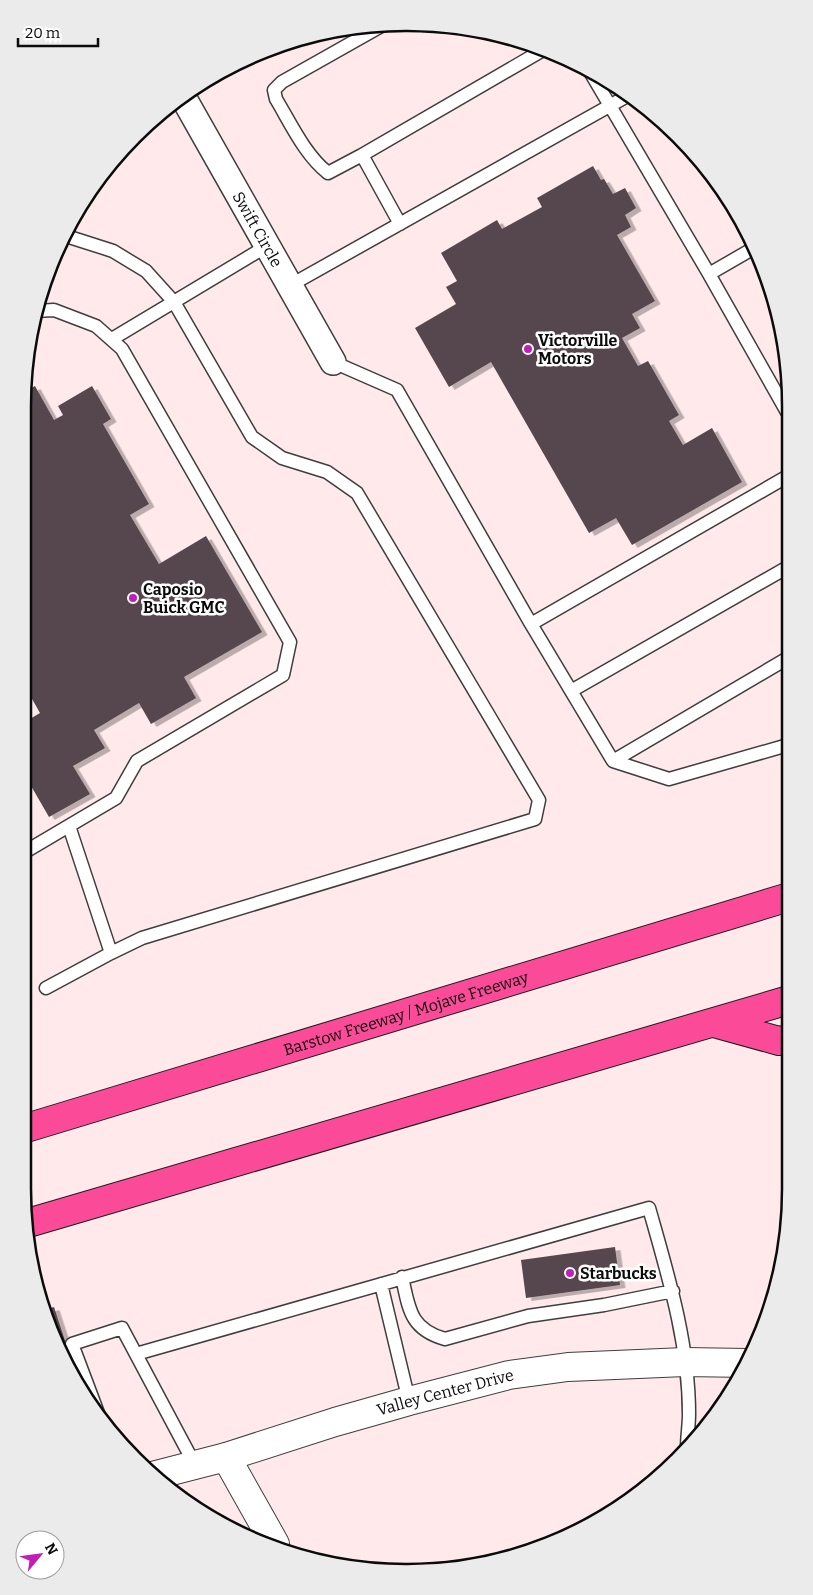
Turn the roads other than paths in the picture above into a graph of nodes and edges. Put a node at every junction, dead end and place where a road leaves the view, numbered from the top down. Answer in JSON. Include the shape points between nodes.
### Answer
{"nodes":[{"id":1,"x":369,"y":33,"type":"edge"},
{"id":2,"x":536,"y":54,"type":"edge"},
{"id":3,"x":598,"y":84,"type":"edge"},
{"id":4,"x":622,"y":99,"type":"edge"},
{"id":5,"x":186,"y":103,"type":"edge"},
{"id":6,"x":611,"y":105,"type":"junction"},
{"id":7,"x":362,"y":155,"type":"junction"},
{"id":8,"x":400,"y":224,"type":"junction"},
{"id":9,"x":72,"y":238,"type":"edge"},
{"id":10,"x":267,"y":246,"type":"junction"},
{"id":11,"x":748,"y":252,"type":"edge"},
{"id":12,"x":709,"y":274,"type":"junction"},
{"id":13,"x":290,"y":286,"type":"junction"},
{"id":14,"x":174,"y":302,"type":"junction"},
{"id":15,"x":44,"y":311,"type":"edge"},
{"id":16,"x":112,"y":339,"type":"junction"},
{"id":17,"x":333,"y":362,"type":"joint"},
{"id":18,"x":782,"y":403,"type":"edge"},
{"id":19,"x":782,"y":479,"type":"edge"},
{"id":20,"x":782,"y":570,"type":"edge"},
{"id":21,"x":531,"y":624,"type":"junction"},
{"id":22,"x":782,"y":662,"type":"edge"},
{"id":23,"x":571,"y":691,"type":"junction"},
{"id":24,"x":782,"y":747,"type":"edge"},
{"id":25,"x":613,"y":761,"type":"junction"},
{"id":26,"x":70,"y":826,"type":"junction"},
{"id":27,"x":31,"y":848,"type":"edge"},
{"id":28,"x":782,"y":892,"type":"edge"},
{"id":29,"x":782,"y":899,"type":"edge"},
{"id":30,"x":688,"y":927,"type":"junction"},
{"id":31,"x":111,"y":953,"type":"junction"},
{"id":32,"x":46,"y":988,"type":"dead end"},
{"id":33,"x":782,"y":1002,"type":"edge"},
{"id":34,"x":714,"y":1023,"type":"junction"},
{"id":35,"x":782,"y":1040,"type":"edge"},
{"id":36,"x":31,"y":1126,"type":"edge"},
{"id":37,"x":33,"y":1222,"type":"edge"},
{"id":38,"x":402,"y":1277,"type":"junction"},
{"id":39,"x":381,"y":1284,"type":"junction"},
{"id":40,"x":673,"y":1291,"type":"junction"},
{"id":41,"x":136,"y":1354,"type":"junction"},
{"id":42,"x":685,"y":1362,"type":"junction"},
{"id":43,"x":738,"y":1363,"type":"edge"},
{"id":44,"x":88,"y":1387,"type":"edge"},
{"id":45,"x":410,"y":1401,"type":"junction"},
{"id":46,"x":688,"y":1437,"type":"edge"},
{"id":47,"x":226,"y":1457,"type":"junction"},
{"id":48,"x":195,"y":1465,"type":"junction"},
{"id":49,"x":162,"y":1473,"type":"edge"},
{"id":50,"x":271,"y":1538,"type":"edge"}],
"edges":[{"from":1,"to":7,"type":"lane","via":[[282,82],[274,90],[276,99],[308,152],[328,173]]},
{"from":2,"to":7,"type":"lane"},
{"from":3,"to":6,"type":"lane"},
{"from":4,"to":6,"type":"lane"},
{"from":5,"to":10,"type":"street","name":"Swift Circle"},
{"from":6,"to":8,"type":"lane"},
{"from":6,"to":12,"type":"lane"},
{"from":7,"to":8,"type":"lane"},
{"from":8,"to":13,"type":"lane"},
{"from":9,"to":14,"type":"lane","via":[[113,251],[146,271]]},
{"from":10,"to":13,"type":"street","name":"Swift Circle"},
{"from":10,"to":14,"type":"lane"},
{"from":11,"to":12,"type":"lane"},
{"from":12,"to":18,"type":"lane"},
{"from":13,"to":17,"type":"street","name":"Swift Circle"},
{"from":14,"to":16,"type":"lane"},
{"from":14,"to":31,"type":"lane","via":[[252,437],[282,458],[327,472],[357,493],[539,800],[535,819],[142,938]]},
{"from":15,"to":16,"type":"lane","via":[[54,310],[96,326]]},
{"from":16,"to":26,"type":"lane","via":[[122,349],[290,642],[283,675],[138,761],[116,798]]},
{"from":17,"to":21,"type":"lane","via":[[397,390]]},
{"from":19,"to":21,"type":"lane"},
{"from":20,"to":23,"type":"lane"},
{"from":21,"to":23,"type":"lane"},
{"from":22,"to":25,"type":"lane"},
{"from":23,"to":25,"type":"lane"},
{"from":24,"to":25,"type":"lane","via":[[669,779]]},
{"from":26,"to":27,"type":"lane"},
{"from":26,"to":31,"type":"lane"},
{"from":28,"to":30,"type":"highway"},
{"from":29,"to":30,"type":"highway","name":"Barstow Freeway / Mojave Freeway"},
{"from":30,"to":36,"type":"highway","name":"Barstow Freeway / Mojave Freeway"},
{"from":31,"to":32,"type":"lane"},
{"from":33,"to":34,"type":"highway"},
{"from":34,"to":35,"type":"highway"},
{"from":34,"to":37,"type":"highway"},
{"from":38,"to":39,"type":"lane"},
{"from":38,"to":40,"type":"lane","via":[[409,1312],[422,1328],[445,1339],[528,1316]]},
{"from":38,"to":40,"type":"lane","via":[[649,1208]]},
{"from":39,"to":41,"type":"lane"},
{"from":39,"to":45,"type":"lane"},
{"from":40,"to":42,"type":"lane"},
{"from":41,"to":44,"type":"lane","via":[[122,1328],[72,1344]]},
{"from":41,"to":48,"type":"lane"},
{"from":42,"to":43,"type":"street","name":"Valley Center Drive"},
{"from":42,"to":45,"type":"street","name":"Valley Center Drive","via":[[568,1367],[509,1375]]},
{"from":42,"to":46,"type":"lane"},
{"from":45,"to":47,"type":"street","name":"Valley Center Drive"},
{"from":47,"to":48,"type":"street","name":"Valley Center Drive"},
{"from":47,"to":50,"type":"street"},
{"from":48,"to":49,"type":"street","name":"Valley Center Drive"}]}
